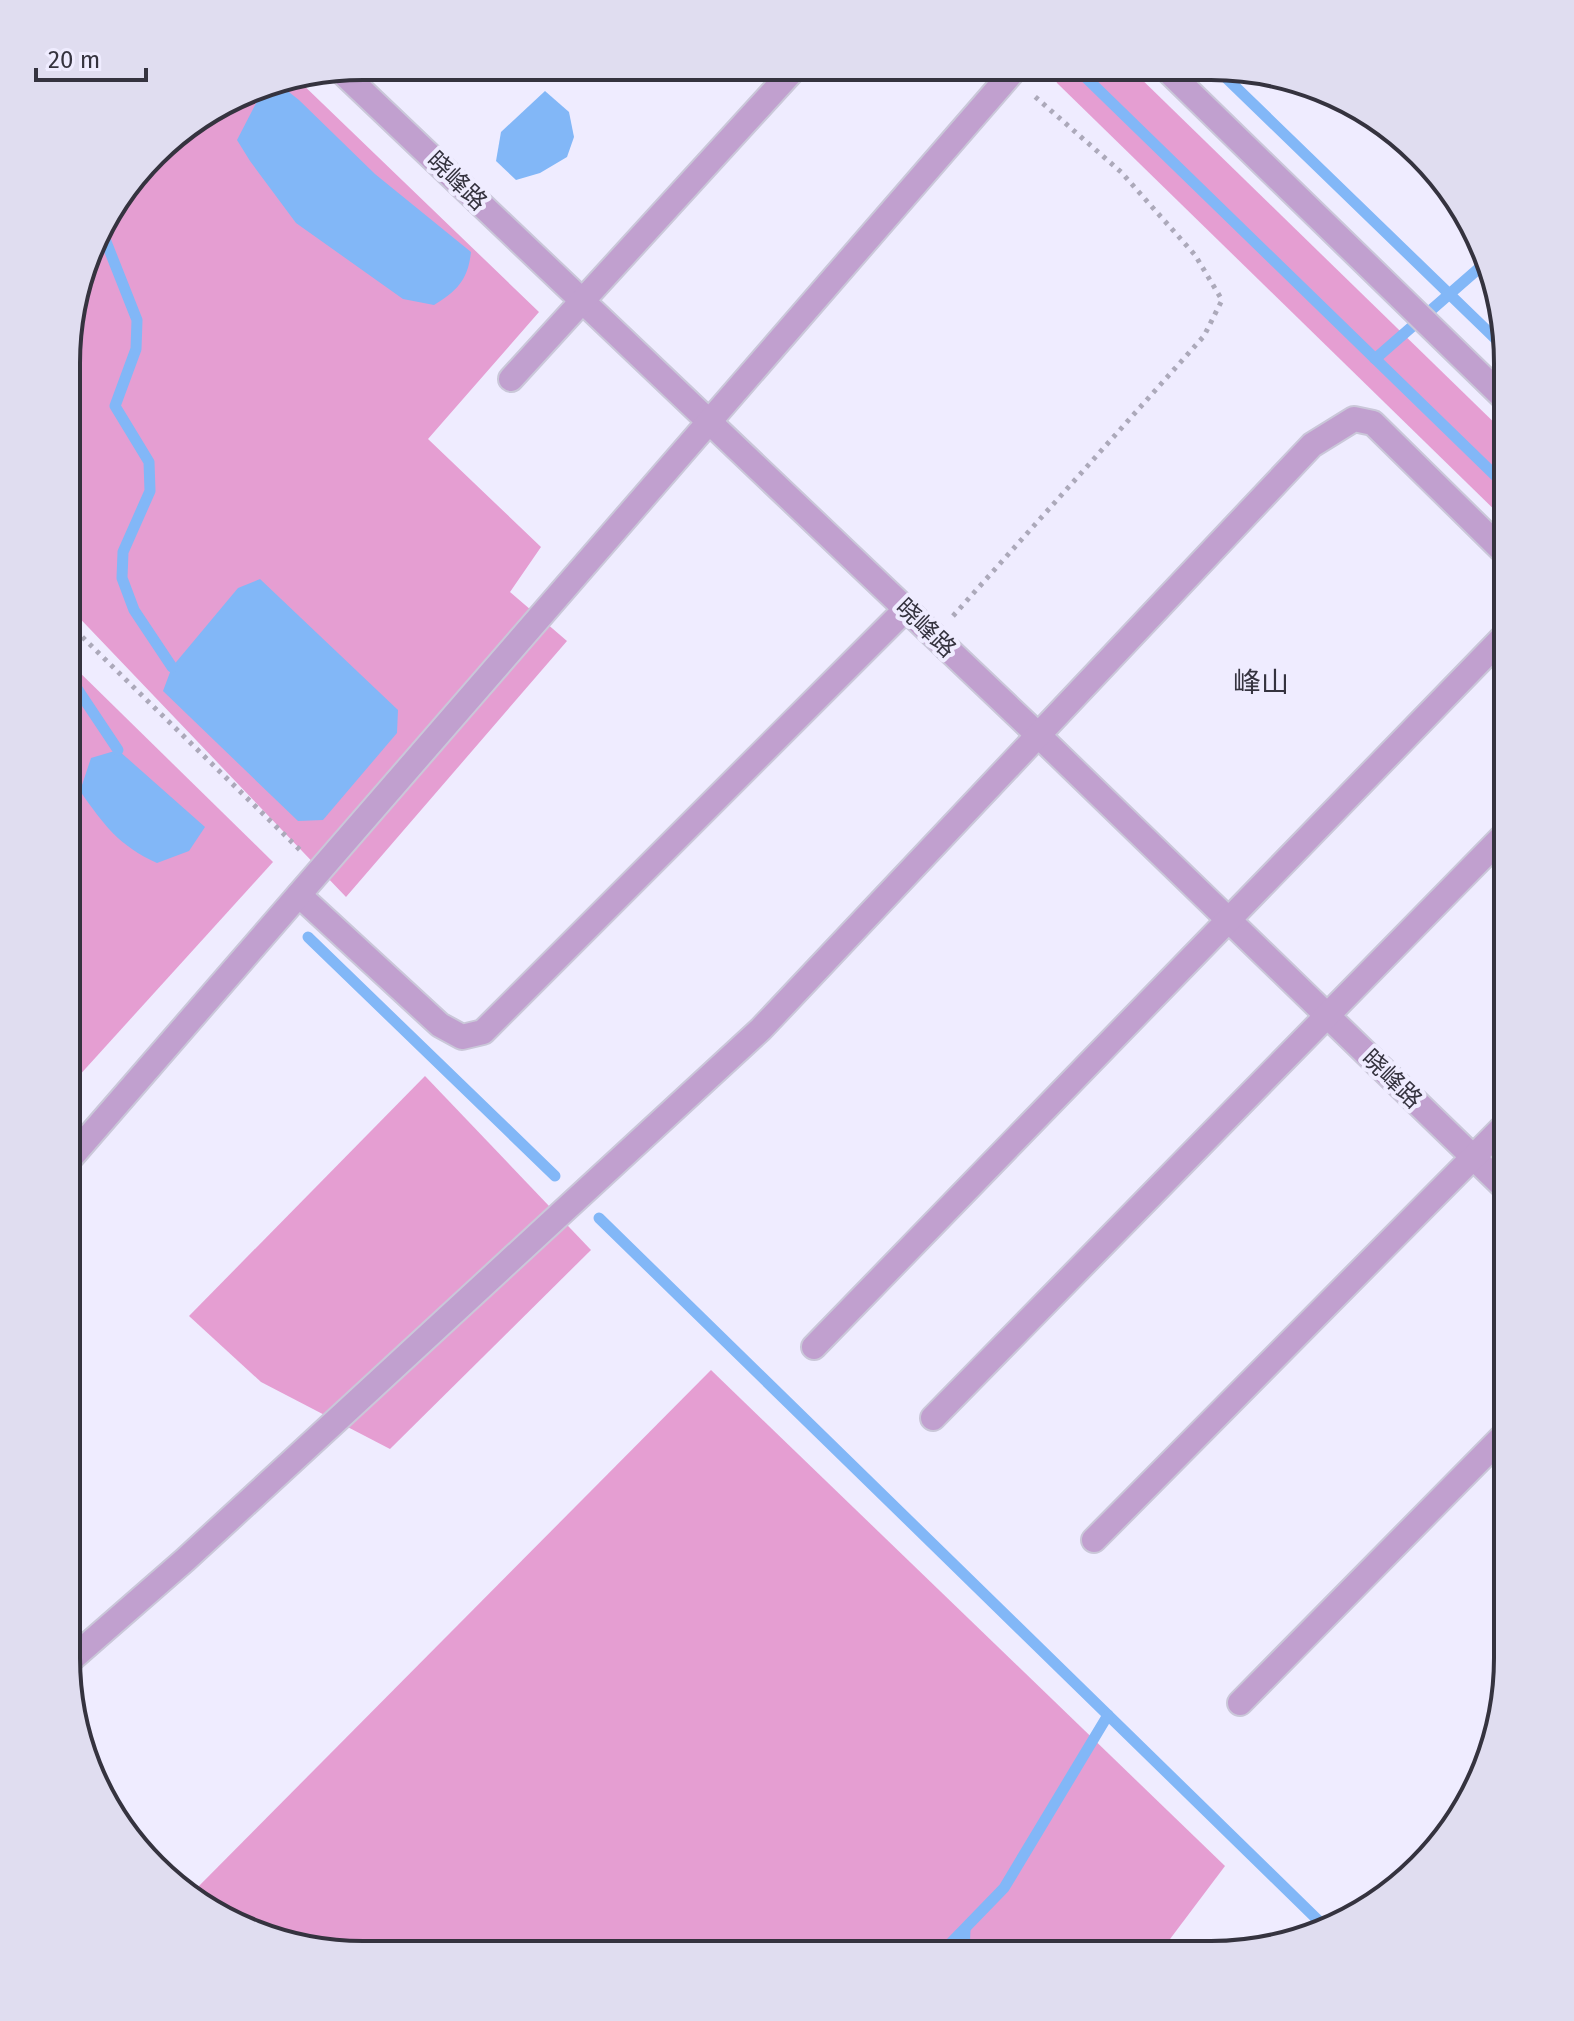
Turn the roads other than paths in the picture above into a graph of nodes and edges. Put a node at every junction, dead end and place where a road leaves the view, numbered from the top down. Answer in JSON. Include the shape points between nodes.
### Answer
{"nodes":[{"id":1,"x":784,"y":80,"type":"edge"},
{"id":2,"x":1005,"y":80,"type":"edge"},
{"id":3,"x":1177,"y":80,"type":"edge"},
{"id":4,"x":352,"y":81,"type":"edge"},
{"id":5,"x":582,"y":301,"type":"junction"},
{"id":6,"x":511,"y":379,"type":"dead end"},
{"id":7,"x":1494,"y":388,"type":"edge"},
{"id":8,"x":710,"y":423,"type":"junction"},
{"id":9,"x":1494,"y":542,"type":"edge"},
{"id":10,"x":906,"y":609,"type":"junction"},
{"id":11,"x":1494,"y":647,"type":"edge"},
{"id":12,"x":1038,"y":735,"type":"junction"},
{"id":13,"x":1494,"y":846,"type":"edge"},
{"id":14,"x":299,"y":895,"type":"junction"},
{"id":15,"x":1228,"y":920,"type":"junction"},
{"id":16,"x":1327,"y":1016,"type":"junction"},
{"id":17,"x":1493,"y":1137,"type":"edge"},
{"id":18,"x":80,"y":1147,"type":"edge"},
{"id":19,"x":1473,"y":1157,"type":"junction"},
{"id":20,"x":1493,"y":1177,"type":"edge"},
{"id":21,"x":814,"y":1347,"type":"dead end"},
{"id":22,"x":933,"y":1418,"type":"dead end"},
{"id":23,"x":1493,"y":1446,"type":"edge"},
{"id":24,"x":1094,"y":1540,"type":"dead end"},
{"id":25,"x":80,"y":1652,"type":"edge"},
{"id":26,"x":1240,"y":1703,"type":"dead end"}],
"edges":[{"from":1,"to":5,"type":"street"},
{"from":2,"to":8,"type":"street"},
{"from":3,"to":7,"type":"street"},
{"from":4,"to":5,"type":"street","name":"晓峰路"},
{"from":5,"to":6,"type":"street"},
{"from":5,"to":8,"type":"street","name":"晓峰路"},
{"from":8,"to":10,"type":"street","name":"晓峰路"},
{"from":8,"to":14,"type":"street"},
{"from":9,"to":12,"type":"street","via":[[1373,423],[1354,419],[1312,445]]},
{"from":10,"to":12,"type":"street","name":"晓峰路"},
{"from":10,"to":14,"type":"street","via":[[483,1032],[462,1037],[440,1025]]},
{"from":11,"to":15,"type":"street"},
{"from":12,"to":15,"type":"street","name":"晓峰路"},
{"from":12,"to":25,"type":"street","via":[[761,1029]]},
{"from":13,"to":16,"type":"street"},
{"from":14,"to":18,"type":"street"},
{"from":15,"to":16,"type":"street","name":"晓峰路"},
{"from":15,"to":21,"type":"street"},
{"from":16,"to":19,"type":"street","name":"晓峰路"},
{"from":16,"to":22,"type":"street"},
{"from":17,"to":19,"type":"street"},
{"from":19,"to":20,"type":"street","name":"晓峰路"},
{"from":19,"to":24,"type":"street"},
{"from":23,"to":26,"type":"street"}]}
